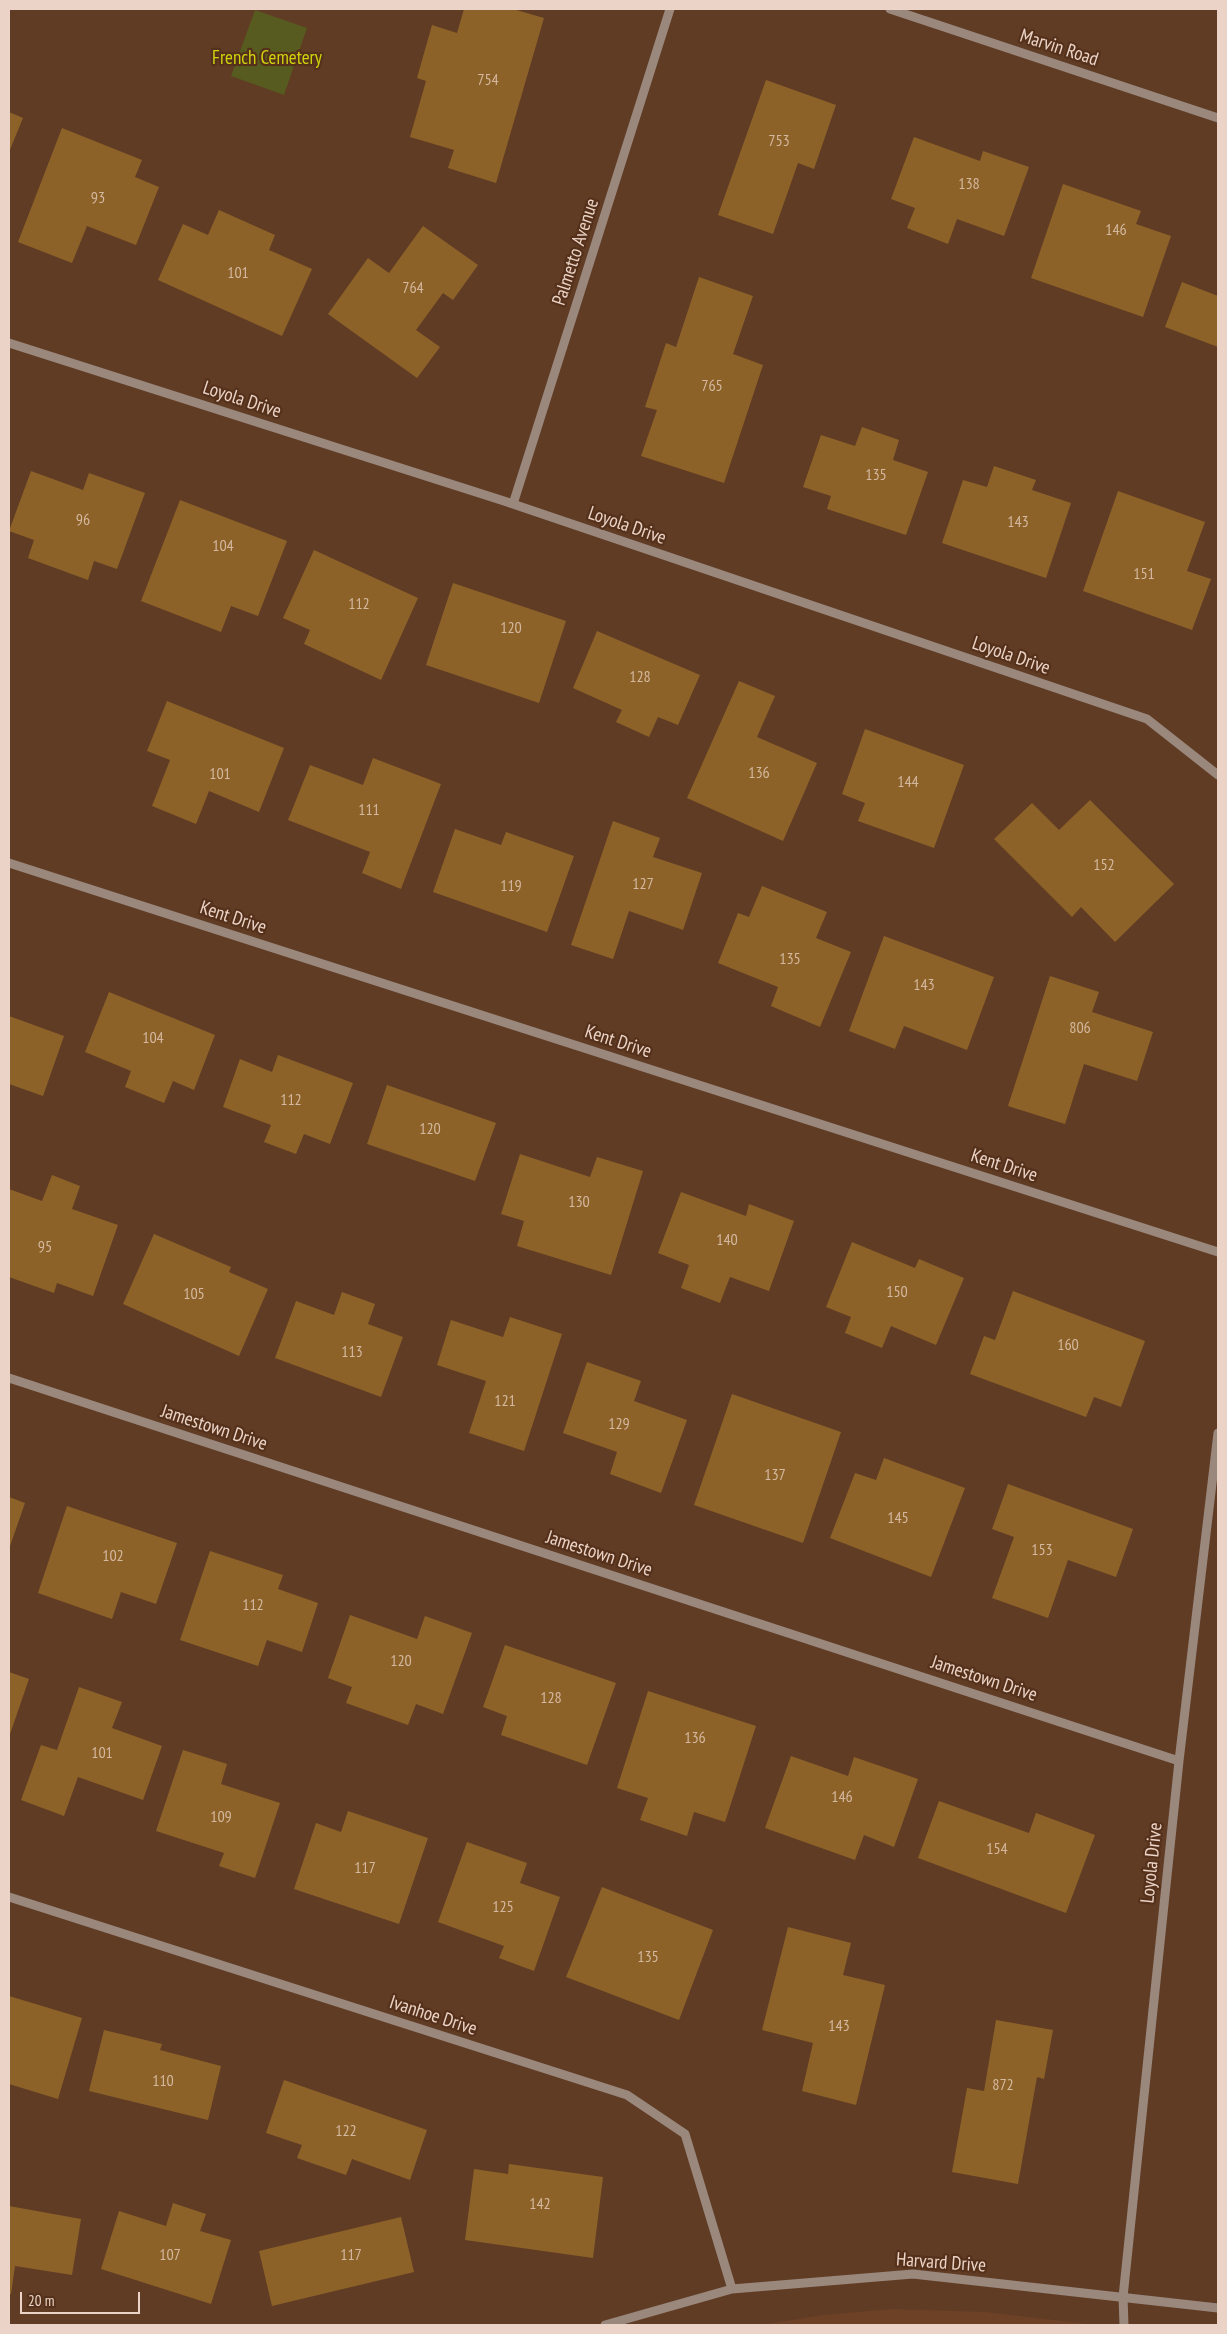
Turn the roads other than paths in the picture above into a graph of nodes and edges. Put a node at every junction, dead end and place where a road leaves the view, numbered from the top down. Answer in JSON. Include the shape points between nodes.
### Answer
{"nodes":[{"id":1,"x":670,"y":9,"type":"edge"},
{"id":2,"x":890,"y":9,"type":"edge"},
{"id":3,"x":1218,"y":118,"type":"edge"},
{"id":4,"x":9,"y":343,"type":"edge"},
{"id":5,"x":513,"y":504,"type":"junction"},
{"id":6,"x":1218,"y":775,"type":"edge"},
{"id":7,"x":9,"y":863,"type":"edge"},
{"id":8,"x":1218,"y":1252,"type":"edge"},
{"id":9,"x":9,"y":1378,"type":"edge"},
{"id":10,"x":1218,"y":1433,"type":"edge"},
{"id":11,"x":1179,"y":1761,"type":"junction"},
{"id":12,"x":9,"y":1896,"type":"edge"},
{"id":13,"x":732,"y":2289,"type":"junction"},
{"id":14,"x":1123,"y":2297,"type":"junction"},
{"id":15,"x":1218,"y":2308,"type":"edge"},
{"id":16,"x":622,"y":2323,"type":"edge"},
{"id":17,"x":605,"y":2325,"type":"edge"},
{"id":18,"x":1124,"y":2325,"type":"edge"}],
"edges":[{"from":1,"to":5,"type":"street","name":"Palmetto Avenue"},
{"from":2,"to":3,"type":"street","name":"Marvin Road"},
{"from":4,"to":5,"type":"street","name":"Loyola Drive"},
{"from":5,"to":6,"type":"street","name":"Loyola Drive","via":[[1147,719]]},
{"from":7,"to":8,"type":"street","name":"Kent Drive"},
{"from":9,"to":11,"type":"street","name":"Jamestown Drive"},
{"from":10,"to":11,"type":"street","name":"Loyola Drive"},
{"from":11,"to":14,"type":"street","name":"Loyola Drive"},
{"from":12,"to":13,"type":"street","name":"Ivanhoe Drive","via":[[627,2095],[686,2134]]},
{"from":13,"to":14,"type":"street","name":"Harvard Drive","via":[[913,2274]]},
{"from":13,"to":16,"type":"street","name":"Harvard Drive"},
{"from":14,"to":15,"type":"street","name":"Harvard Drive"},
{"from":14,"to":18,"type":"street","name":"Loyola Drive"},
{"from":16,"to":17,"type":"street","name":"Harvard Drive"}]}
